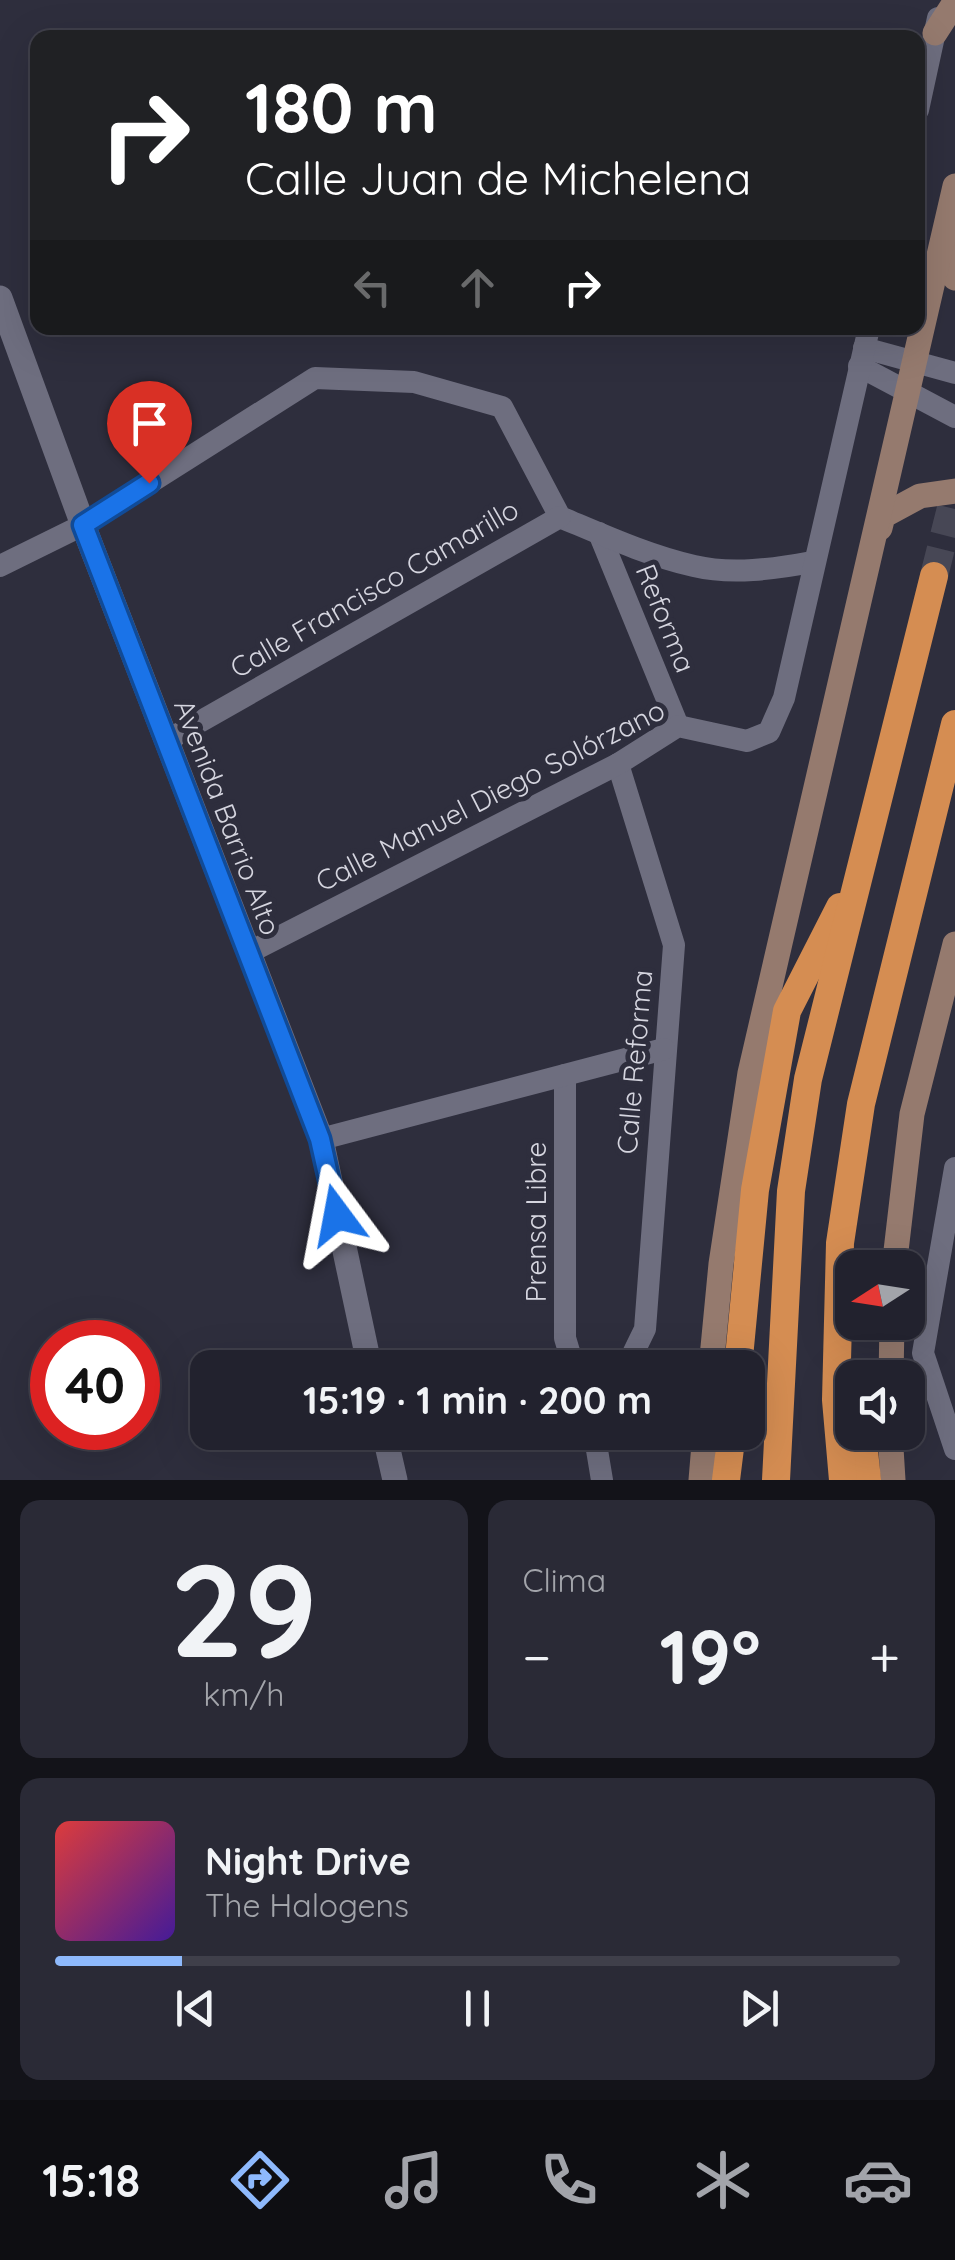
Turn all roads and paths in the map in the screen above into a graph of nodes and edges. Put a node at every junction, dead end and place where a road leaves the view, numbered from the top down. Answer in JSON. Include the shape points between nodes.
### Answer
{"nodes":[{"id":1,"x":942,"y":0,"type":"edge"},
{"id":2,"x":955,"y":2,"type":"edge"},
{"id":3,"x":934,"y":33,"type":"junction"},
{"id":4,"x":925,"y":76,"type":"edge"},
{"id":5,"x":955,"y":186,"type":"edge"},
{"id":6,"x":948,"y":214,"type":"junction"},
{"id":7,"x":955,"y":278,"type":"edge"},
{"id":8,"x":0,"y":298,"type":"edge"},
{"id":9,"x":925,"y":314,"type":"edge"},
{"id":10,"x":920,"y":335,"type":"edge"},
{"id":11,"x":864,"y":347,"type":"edge"},
{"id":12,"x":914,"y":362,"type":"junction"},
{"id":13,"x":955,"y":373,"type":"edge"},
{"id":14,"x":908,"y":390,"type":"junction"},
{"id":15,"x":955,"y":417,"type":"edge"},
{"id":16,"x":955,"y":491,"type":"edge"},
{"id":17,"x":560,"y":518,"type":"junction"},
{"id":18,"x":83,"y":525,"type":"junction"},
{"id":19,"x":599,"y":533,"type":"junction"},
{"id":20,"x":812,"y":562,"type":"junction"},
{"id":21,"x":0,"y":566,"type":"edge"},
{"id":22,"x":934,"y":576,"type":"tunnel mouth"},
{"id":23,"x":864,"y":580,"type":"junction"},
{"id":24,"x":955,"y":724,"type":"edge"},
{"id":25,"x":678,"y":726,"type":"junction"},
{"id":26,"x":166,"y":740,"type":"junction"},
{"id":27,"x":618,"y":764,"type":"junction"},
{"id":28,"x":861,"y":865,"type":"junction"},
{"id":29,"x":955,"y":944,"type":"edge"},
{"id":30,"x":248,"y":953,"type":"junction"},
{"id":31,"x":664,"y":1049,"type":"junction"},
{"id":32,"x":564,"y":1074,"type":"junction"},
{"id":33,"x":320,"y":1139,"type":"junction"},
{"id":34,"x":955,"y":1168,"type":"edge"},
{"id":35,"x":840,"y":1244,"type":"junction"},
{"id":36,"x":896,"y":1250,"type":"edge"},
{"id":37,"x":366,"y":1350,"type":"edge"},
{"id":38,"x":569,"y":1350,"type":"edge"},
{"id":39,"x":635,"y":1350,"type":"edge"},
{"id":40,"x":714,"y":1350,"type":"edge"},
{"id":41,"x":740,"y":1350,"type":"edge"},
{"id":42,"x":853,"y":1360,"type":"edge"},
{"id":43,"x":955,"y":1449,"type":"edge"},
{"id":44,"x":388,"y":1450,"type":"edge"},
{"id":45,"x":597,"y":1450,"type":"edge"},
{"id":46,"x":704,"y":1450,"type":"edge"},
{"id":47,"x":730,"y":1450,"type":"edge"},
{"id":48,"x":864,"y":1450,"type":"edge"},
{"id":49,"x":891,"y":1450,"type":"edge"},
{"id":50,"x":395,"y":1480,"type":"edge"},
{"id":51,"x":602,"y":1480,"type":"edge"},
{"id":52,"x":701,"y":1480,"type":"edge"},
{"id":53,"x":726,"y":1480,"type":"edge"},
{"id":54,"x":776,"y":1480,"type":"edge"},
{"id":55,"x":843,"y":1480,"type":"edge"},
{"id":56,"x":867,"y":1480,"type":"edge"},
{"id":57,"x":893,"y":1480,"type":"edge"}],
"edges":[{"from":1,"to":3,"type":"street"},
{"from":2,"to":3,"type":"main road"},
{"from":3,"to":4,"type":"street"},
{"from":5,"to":6,"type":"main road"},
{"from":6,"to":7,"type":"main road"},
{"from":6,"to":9,"type":"main road"},
{"from":8,"to":18,"type":"street","name":"Avenida Barrio Alto"},
{"from":10,"to":12,"type":"main road"},
{"from":11,"to":12,"type":"street"},
{"from":11,"to":14,"type":"street"},
{"from":11,"to":20,"type":"street"},
{"from":12,"to":13,"type":"street"},
{"from":12,"to":14,"type":"main road"},
{"from":14,"to":15,"type":"street"},
{"from":14,"to":23,"type":"main road"},
{"from":16,"to":23,"type":"main road","via":[[920,496],[884,516]]},
{"from":17,"to":18,"type":"street","via":[[502,408],[414,382],[315,378]]},
{"from":17,"to":19,"type":"street"},
{"from":17,"to":26,"type":"street","name":"Calle Francisco Camarillo"},
{"from":18,"to":21,"type":"street"},
{"from":18,"to":26,"type":"street","name":"Avenida Barrio Alto"},
{"from":19,"to":20,"type":"street","via":[[696,567],[770,570]]},
{"from":19,"to":25,"type":"street","name":"Reforma"},
{"from":20,"to":25,"type":"street","name":"Calle Manuel Diego Solórzano","via":[[784,698],[769,732],[747,741]]},
{"from":22,"to":28,"type":"highway"},
{"from":23,"to":40,"type":"main road","via":[[750,1073]]},
{"from":24,"to":35,"type":"highway","via":[[861,1104]]},
{"from":25,"to":27,"type":"street","name":"Calle Manuel Diego Solórzano"},
{"from":26,"to":30,"type":"street","name":"Avenida Barrio Alto"},
{"from":27,"to":30,"type":"street","name":"Calle Manuel Diego Solórzano"},
{"from":27,"to":31,"type":"street","name":"Calle Reforma","via":[[674,945]]},
{"from":28,"to":41,"type":"highway","via":[[787,1011],[755,1190]]},
{"from":28,"to":54,"type":"highway","via":[[808,1080],[792,1191]]},
{"from":29,"to":36,"type":"main road","via":[[912,1114]]},
{"from":30,"to":33,"type":"street","name":"Avenida Barrio Alto"},
{"from":31,"to":32,"type":"street"},
{"from":31,"to":39,"type":"street","name":"Calle Reforma","via":[[645,1330]]},
{"from":32,"to":33,"type":"street"},
{"from":32,"to":38,"type":"street","name":"Prensa Libre"},
{"from":33,"to":37,"type":"street","name":"Avenida Barrio Alto"},
{"from":34,"to":43,"type":"street","via":[[923,1353]]},
{"from":35,"to":42,"type":"highway"},
{"from":35,"to":55,"type":"highway","via":[[836,1400]]},
{"from":44,"to":50,"type":"street"},
{"from":45,"to":51,"type":"street"},
{"from":46,"to":52,"type":"main road"},
{"from":47,"to":53,"type":"highway"},
{"from":48,"to":56,"type":"highway"},
{"from":49,"to":57,"type":"main road"}]}
